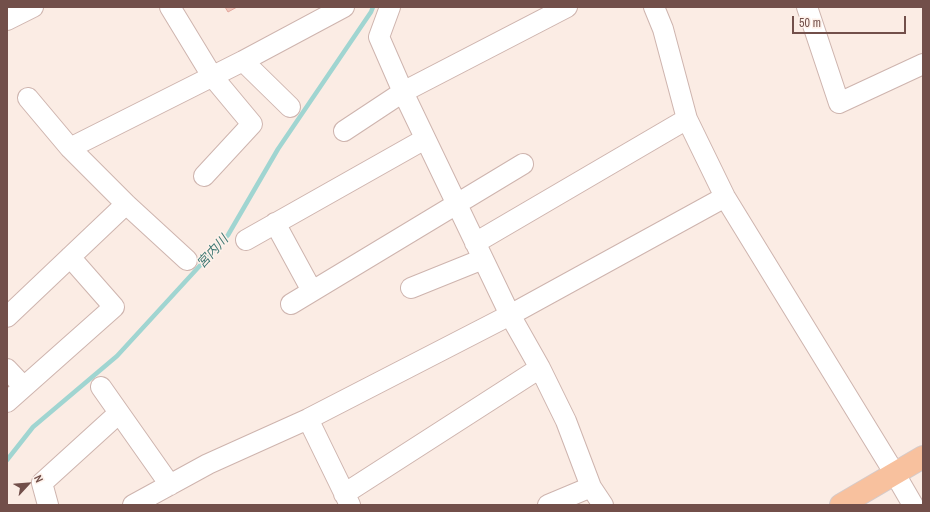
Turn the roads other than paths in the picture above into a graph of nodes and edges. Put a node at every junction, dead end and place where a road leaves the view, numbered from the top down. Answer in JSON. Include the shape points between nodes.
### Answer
{"nodes":[{"id":1,"x":33,"y":7,"type":"edge"},
{"id":2,"x":170,"y":7,"type":"edge"},
{"id":3,"x":344,"y":7,"type":"edge"},
{"id":4,"x":390,"y":7,"type":"edge"},
{"id":5,"x":567,"y":7,"type":"edge"},
{"id":6,"x":654,"y":7,"type":"edge"},
{"id":7,"x":807,"y":7,"type":"edge"},
{"id":8,"x":11,"y":14,"type":"edge"},
{"id":9,"x":243,"y":61,"type":"junction"},
{"id":10,"x":923,"y":64,"type":"edge"},
{"id":11,"x":212,"y":76,"type":"junction"},
{"id":12,"x":403,"y":92,"type":"junction"},
{"id":13,"x":28,"y":98,"type":"dead end"},
{"id":14,"x":290,"y":107,"type":"dead end"},
{"id":15,"x":687,"y":119,"type":"junction"},
{"id":16,"x":344,"y":131,"type":"dead end"},
{"id":17,"x":425,"y":139,"type":"junction"},
{"id":18,"x":70,"y":148,"type":"junction"},
{"id":19,"x":523,"y":164,"type":"dead end"},
{"id":20,"x":204,"y":177,"type":"dead end"},
{"id":21,"x":725,"y":197,"type":"junction"},
{"id":22,"x":126,"y":204,"type":"junction"},
{"id":23,"x":457,"y":204,"type":"junction"},
{"id":24,"x":275,"y":223,"type":"junction"},
{"id":25,"x":246,"y":240,"type":"dead end"},
{"id":26,"x":479,"y":251,"type":"junction"},
{"id":27,"x":70,"y":257,"type":"junction"},
{"id":28,"x":187,"y":260,"type":"dead end"},
{"id":29,"x":411,"y":288,"type":"dead end"},
{"id":30,"x":312,"y":291,"type":"junction"},
{"id":31,"x":291,"y":304,"type":"dead end"},
{"id":32,"x":510,"y":315,"type":"junction"},
{"id":33,"x":7,"y":317,"type":"edge"},
{"id":34,"x":7,"y":368,"type":"edge"},
{"id":35,"x":540,"y":368,"type":"junction"},
{"id":36,"x":24,"y":387,"type":"junction"},
{"id":37,"x":101,"y":387,"type":"dead end"},
{"id":38,"x":7,"y":402,"type":"edge"},
{"id":39,"x":119,"y":413,"type":"junction"},
{"id":40,"x":308,"y":420,"type":"junction"},
{"id":41,"x":923,"y":457,"type":"edge"},
{"id":42,"x":895,"y":474,"type":"junction"},
{"id":43,"x":591,"y":488,"type":"junction"},
{"id":44,"x":162,"y":495,"type":"edge"},
{"id":45,"x":347,"y":499,"type":"edge"},
{"id":46,"x":48,"y":505,"type":"edge"},
{"id":47,"x":133,"y":505,"type":"edge"},
{"id":48,"x":548,"y":505,"type":"edge"},
{"id":49,"x":603,"y":505,"type":"edge"},
{"id":50,"x":841,"y":505,"type":"edge"},
{"id":51,"x":913,"y":505,"type":"edge"}],
"edges":[{"from":1,"to":8,"type":"street"},
{"from":2,"to":11,"type":"street"},
{"from":3,"to":9,"type":"street"},
{"from":4,"to":12,"type":"street","via":[[379,38]]},
{"from":5,"to":12,"type":"street"},
{"from":6,"to":15,"type":"street","via":[[663,29]]},
{"from":7,"to":10,"type":"street","via":[[839,103]]},
{"from":9,"to":11,"type":"street"},
{"from":9,"to":14,"type":"street"},
{"from":11,"to":18,"type":"street"},
{"from":11,"to":20,"type":"street","via":[[252,124]]},
{"from":12,"to":16,"type":"street"},
{"from":12,"to":17,"type":"street"},
{"from":13,"to":18,"type":"street"},
{"from":15,"to":21,"type":"street"},
{"from":15,"to":26,"type":"street"},
{"from":17,"to":23,"type":"street"},
{"from":17,"to":24,"type":"street"},
{"from":18,"to":22,"type":"street"},
{"from":19,"to":23,"type":"street"},
{"from":21,"to":32,"type":"street"},
{"from":21,"to":42,"type":"street"},
{"from":22,"to":27,"type":"street"},
{"from":22,"to":28,"type":"street"},
{"from":23,"to":26,"type":"street"},
{"from":23,"to":30,"type":"street"},
{"from":24,"to":25,"type":"street"},
{"from":24,"to":30,"type":"street"},
{"from":26,"to":29,"type":"street"},
{"from":26,"to":32,"type":"street"},
{"from":27,"to":33,"type":"street"},
{"from":27,"to":36,"type":"street","via":[[114,307]]},
{"from":30,"to":31,"type":"street"},
{"from":32,"to":35,"type":"street"},
{"from":32,"to":40,"type":"street"},
{"from":34,"to":36,"type":"street"},
{"from":35,"to":43,"type":"street","via":[[566,421]]},
{"from":35,"to":45,"type":"street"},
{"from":36,"to":38,"type":"street"},
{"from":37,"to":39,"type":"street"},
{"from":39,"to":44,"type":"street"},
{"from":39,"to":46,"type":"street","via":[[42,483]]},
{"from":40,"to":44,"type":"street","via":[[208,464]]},
{"from":40,"to":45,"type":"street"},
{"from":41,"to":42,"type":"main road"},
{"from":42,"to":50,"type":"main road"},
{"from":42,"to":51,"type":"street"},
{"from":43,"to":48,"type":"street"},
{"from":43,"to":49,"type":"street"},
{"from":44,"to":47,"type":"street"}]}
